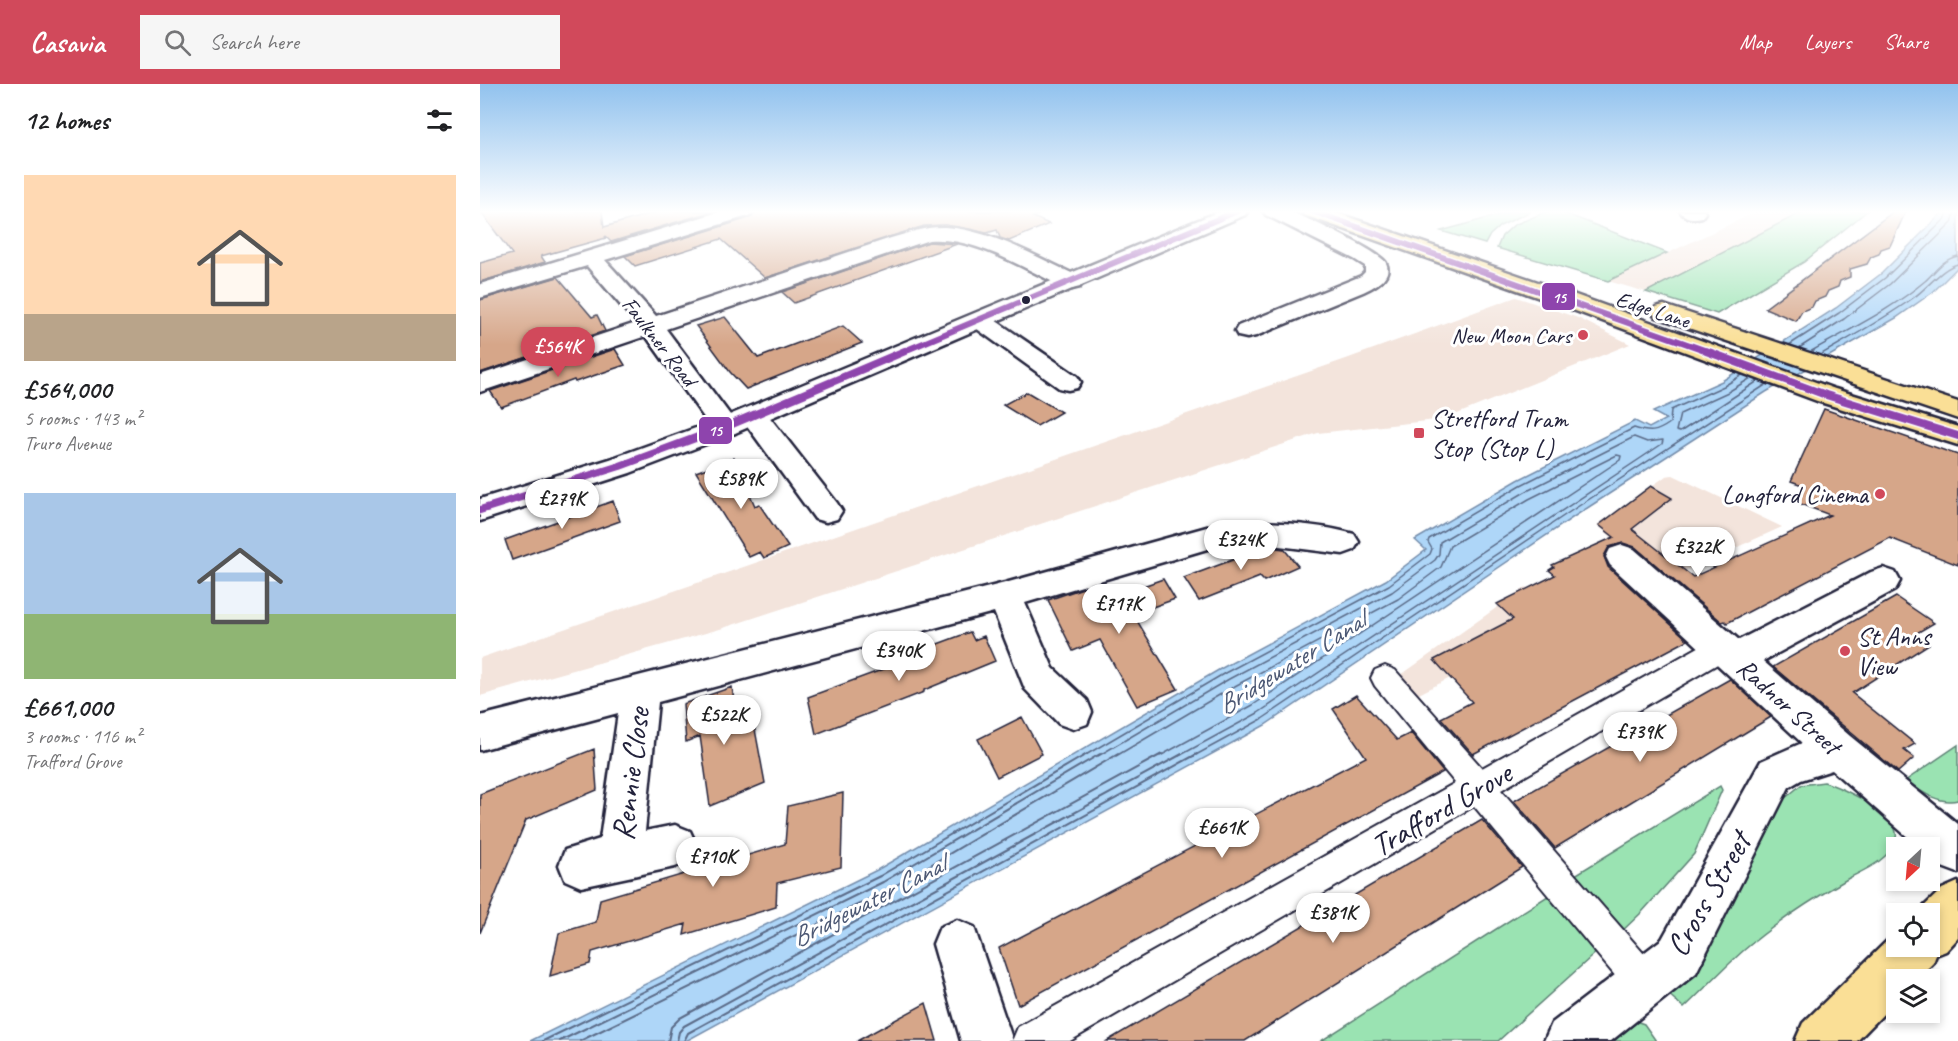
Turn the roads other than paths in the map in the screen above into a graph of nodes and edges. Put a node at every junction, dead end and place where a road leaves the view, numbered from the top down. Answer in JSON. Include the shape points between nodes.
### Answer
{"nodes":[{"id":1,"x":595,"y":256,"type":"edge"},
{"id":2,"x":858,"y":256,"type":"edge"},
{"id":3,"x":1013,"y":256,"type":"edge"},
{"id":4,"x":1134,"y":256,"type":"edge"},
{"id":5,"x":1364,"y":256,"type":"edge"},
{"id":6,"x":1456,"y":256,"type":"edge"},
{"id":7,"x":1471,"y":256,"type":"edge"},
{"id":8,"x":591,"y":257,"type":"junction"},
{"id":9,"x":1072,"y":282,"type":"junction"},
{"id":10,"x":480,"y":291,"type":"edge"},
{"id":11,"x":1570,"y":291,"type":"junction"},
{"id":12,"x":981,"y":321,"type":"junction"},
{"id":13,"x":651,"y":325,"type":"junction"},
{"id":14,"x":1247,"y":331,"type":"dead end"},
{"id":15,"x":1068,"y":382,"type":"dead end"},
{"id":16,"x":480,"y":384,"type":"edge"},
{"id":17,"x":1897,"y":390,"type":"junction"},
{"id":18,"x":1958,"y":404,"type":"edge"},
{"id":19,"x":1958,"y":411,"type":"edge"},
{"id":20,"x":754,"y":416,"type":"junction"},
{"id":21,"x":725,"y":427,"type":"junction"},
{"id":22,"x":1958,"y":436,"type":"edge"},
{"id":23,"x":480,"y":510,"type":"edge"},
{"id":24,"x":826,"y":511,"type":"dead end"},
{"id":25,"x":1343,"y":542,"type":"dead end"},
{"id":26,"x":1622,"y":557,"type":"dead end"},
{"id":27,"x":1883,"y":581,"type":"dead end"},
{"id":28,"x":1005,"y":596,"type":"junction"},
{"id":29,"x":1730,"y":652,"type":"junction"},
{"id":30,"x":1385,"y":678,"type":"dead end"},
{"id":31,"x":640,"y":692,"type":"junction"},
{"id":32,"x":1074,"y":712,"type":"dead end"},
{"id":33,"x":480,"y":733,"type":"edge"},
{"id":34,"x":1836,"y":749,"type":"junction"},
{"id":35,"x":1478,"y":788,"type":"junction"},
{"id":36,"x":675,"y":846,"type":"dead end"},
{"id":37,"x":1958,"y":852,"type":"edge"},
{"id":38,"x":1958,"y":905,"type":"edge"},
{"id":39,"x":1940,"y":923,"type":"edge"},
{"id":40,"x":957,"y":944,"type":"dead end"},
{"id":41,"x":1905,"y":957,"type":"edge"},
{"id":42,"x":1645,"y":983,"type":"junction"},
{"id":43,"x":987,"y":1041,"type":"edge"},
{"id":44,"x":1032,"y":1041,"type":"edge"},
{"id":45,"x":1570,"y":1041,"type":"edge"},
{"id":46,"x":1821,"y":1041,"type":"edge"}],
"edges":[{"from":1,"to":8,"type":"street"},
{"from":2,"to":13,"type":"street"},
{"from":3,"to":9,"type":"street"},
{"from":4,"to":9,"type":"street"},
{"from":5,"to":14,"type":"street","via":[[1376,264],[1376,273],[1369,281]]},
{"from":6,"to":11,"type":"highway","name":"Edge Lane"},
{"from":7,"to":11,"type":"highway","name":"Edge Lane"},
{"from":8,"to":10,"type":"street"},
{"from":8,"to":13,"type":"street","name":"Faulkner Road"},
{"from":9,"to":12,"type":"street"},
{"from":11,"to":17,"type":"highway","name":"Edge Lane","via":[[1636,302]]},
{"from":11,"to":22,"type":"highway","name":"Edge Lane","via":[[1607,314],[1705,351],[1826,395]]},
{"from":12,"to":15,"type":"street"},
{"from":12,"to":20,"type":"street"},
{"from":13,"to":16,"type":"street"},
{"from":13,"to":21,"type":"street","name":"Faulkner Road"},
{"from":17,"to":18,"type":"highway"},
{"from":17,"to":19,"type":"highway","name":"Edge Lane"},
{"from":20,"to":21,"type":"street"},
{"from":20,"to":24,"type":"street"},
{"from":21,"to":23,"type":"street","via":[[620,466]]},
{"from":25,"to":28,"type":"street","via":[[1298,533],[1214,536]]},
{"from":26,"to":29,"type":"street","name":"Radnor Street"},
{"from":27,"to":29,"type":"street","name":"Trafford Grove"},
{"from":28,"to":31,"type":"street"},
{"from":28,"to":32,"type":"street","via":[[1038,678]]},
{"from":29,"to":34,"type":"street","name":"Radnor Street"},
{"from":29,"to":35,"type":"street","name":"Trafford Grove"},
{"from":30,"to":35,"type":"street"},
{"from":31,"to":33,"type":"street"},
{"from":31,"to":36,"type":"street","name":"Rennie Close","via":[[601,861]]},
{"from":34,"to":37,"type":"street","name":"Radnor Street"},
{"from":34,"to":42,"type":"street","name":"Cross Street","via":[[1823,757],[1785,766],[1775,774],[1679,956]]},
{"from":35,"to":42,"type":"street"},
{"from":35,"to":44,"type":"street","name":"Trafford Grove"},
{"from":38,"to":39,"type":"highway"},
{"from":40,"to":43,"type":"street"},
{"from":41,"to":46,"type":"highway"},
{"from":42,"to":45,"type":"street","name":"Cross Street"}]}
